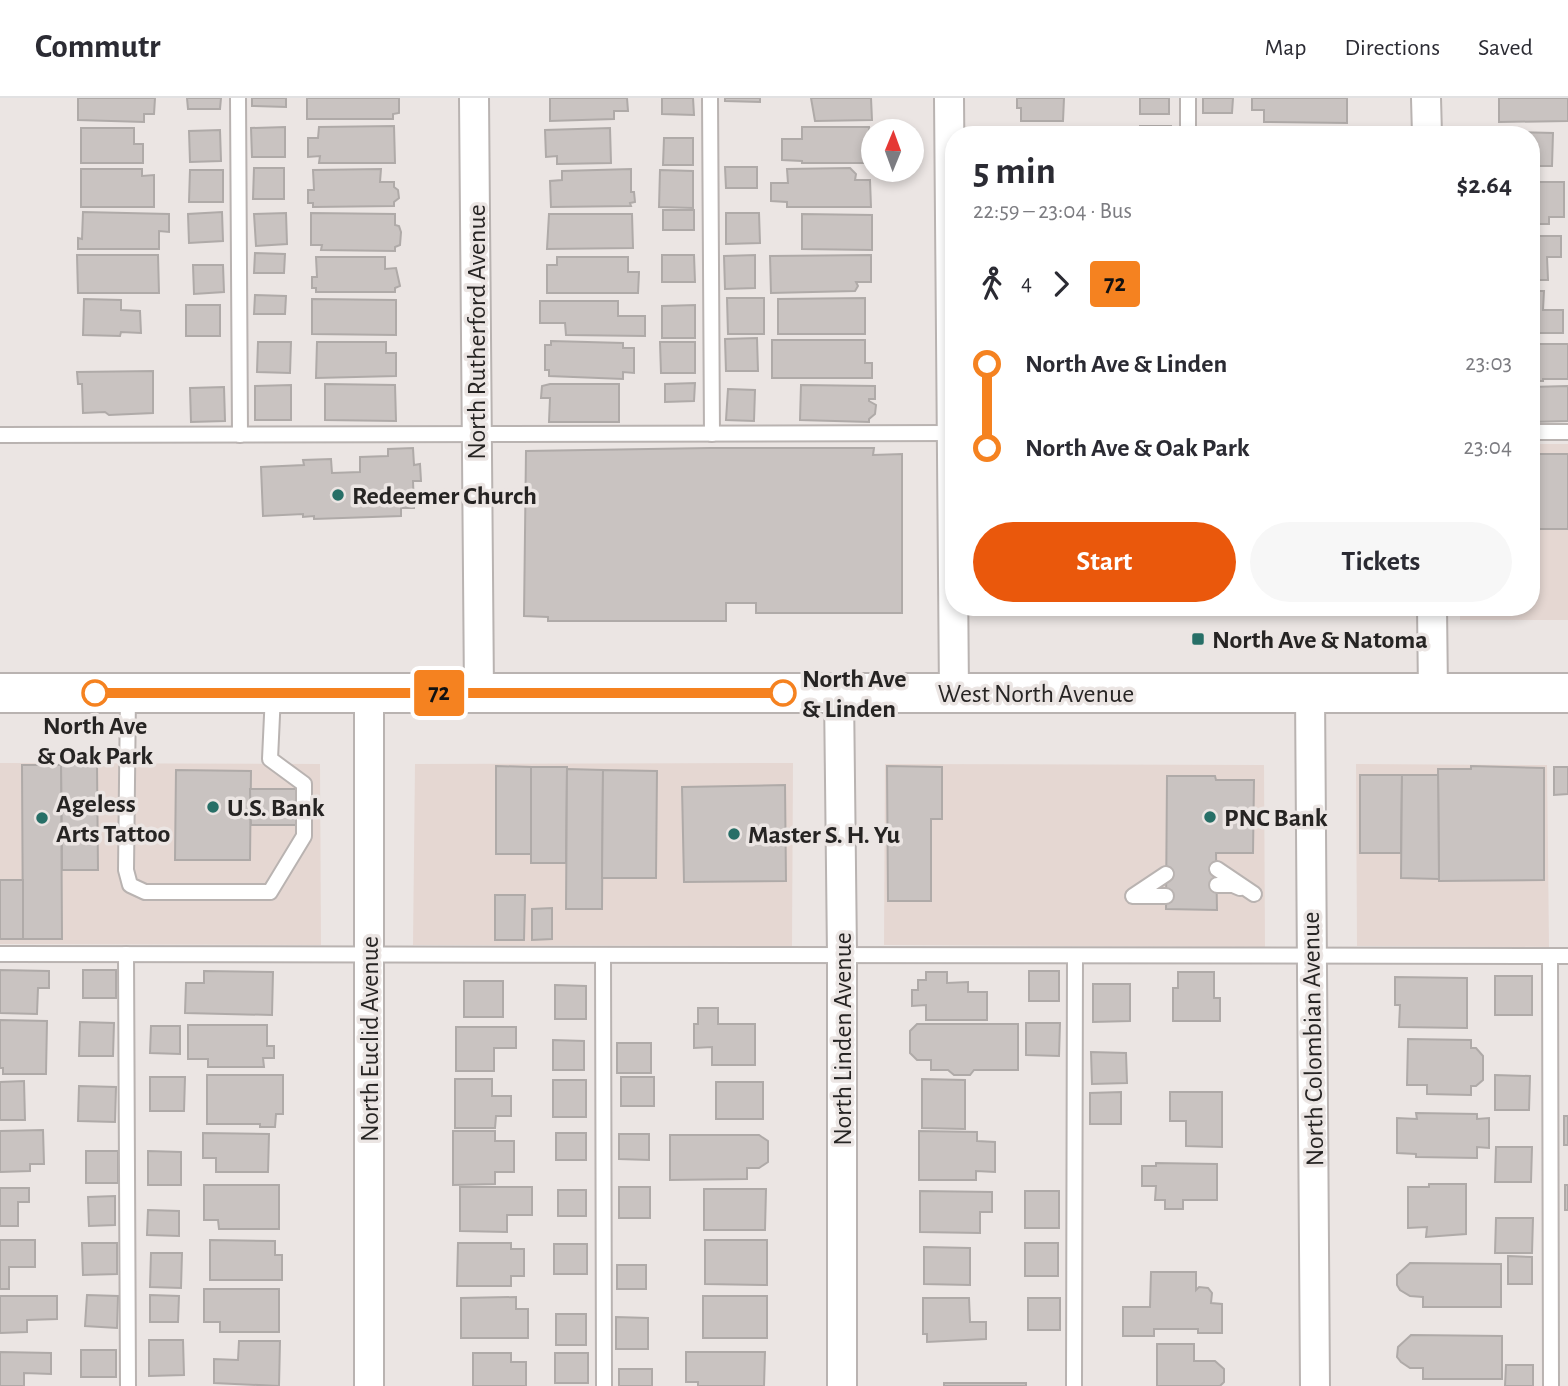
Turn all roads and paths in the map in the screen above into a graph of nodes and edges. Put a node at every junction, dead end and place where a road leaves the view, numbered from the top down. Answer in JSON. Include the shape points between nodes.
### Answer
{"nodes":[{"id":1,"x":238,"y":98,"type":"edge"},
{"id":2,"x":474,"y":98,"type":"edge"},
{"id":3,"x":710,"y":98,"type":"edge"},
{"id":4,"x":949,"y":98,"type":"edge"},
{"id":5,"x":1188,"y":98,"type":"edge"},
{"id":6,"x":1426,"y":98,"type":"edge"},
{"id":7,"x":949,"y":126,"type":"edge"},
{"id":8,"x":1188,"y":126,"type":"edge"},
{"id":9,"x":1427,"y":126,"type":"edge"},
{"id":10,"x":1540,"y":432,"type":"edge"},
{"id":11,"x":1568,"y":432,"type":"edge"},
{"id":12,"x":945,"y":433,"type":"edge"},
{"id":13,"x":477,"y":434,"type":"junction"},
{"id":14,"x":712,"y":434,"type":"junction"},
{"id":15,"x":0,"y":435,"type":"edge"},
{"id":16,"x":240,"y":435,"type":"junction"},
{"id":17,"x":954,"y":616,"type":"edge"},
{"id":18,"x":1432,"y":616,"type":"edge"},
{"id":19,"x":0,"y":693,"type":"edge"},
{"id":20,"x":128,"y":693,"type":"junction"},
{"id":21,"x":273,"y":693,"type":"junction"},
{"id":22,"x":369,"y":693,"type":"junction"},
{"id":23,"x":478,"y":693,"type":"junction"},
{"id":24,"x":839,"y":693,"type":"junction"},
{"id":25,"x":954,"y":693,"type":"junction"},
{"id":26,"x":1310,"y":693,"type":"junction"},
{"id":27,"x":1433,"y":693,"type":"junction"},
{"id":28,"x":1568,"y":693,"type":"edge"},
{"id":29,"x":1217,"y":869,"type":"dead end"},
{"id":30,"x":1166,"y":885,"type":"joint"},
{"id":31,"x":1217,"y":890,"type":"dead end"},
{"id":32,"x":0,"y":954,"type":"edge"},
{"id":33,"x":126,"y":954,"type":"junction"},
{"id":34,"x":369,"y":954,"type":"junction"},
{"id":35,"x":603,"y":955,"type":"junction"},
{"id":36,"x":842,"y":955,"type":"junction"},
{"id":37,"x":1075,"y":956,"type":"junction"},
{"id":38,"x":1312,"y":956,"type":"junction"},
{"id":39,"x":1550,"y":956,"type":"junction"},
{"id":40,"x":1568,"y":956,"type":"edge"},
{"id":41,"x":128,"y":1386,"type":"edge"},
{"id":42,"x":369,"y":1386,"type":"edge"},
{"id":43,"x":604,"y":1386,"type":"edge"},
{"id":44,"x":842,"y":1386,"type":"edge"},
{"id":45,"x":1074,"y":1386,"type":"edge"},
{"id":46,"x":1315,"y":1386,"type":"edge"},
{"id":47,"x":1551,"y":1386,"type":"edge"}],
"edges":[{"from":1,"to":16,"type":"lane"},
{"from":2,"to":13,"type":"street","name":"North Rutherford Avenue"},
{"from":3,"to":14,"type":"lane"},
{"from":4,"to":7,"type":"street"},
{"from":5,"to":8,"type":"lane"},
{"from":6,"to":9,"type":"street"},
{"from":10,"to":11,"type":"lane"},
{"from":12,"to":14,"type":"lane"},
{"from":13,"to":14,"type":"lane"},
{"from":13,"to":16,"type":"lane"},
{"from":13,"to":23,"type":"street","name":"North Rutherford Avenue"},
{"from":15,"to":16,"type":"lane"},
{"from":17,"to":25,"type":"street"},
{"from":18,"to":27,"type":"street"},
{"from":19,"to":20,"type":"main road","name":"West North Avenue"},
{"from":20,"to":21,"type":"main road","name":"West North Avenue"},
{"from":20,"to":21,"type":"lane","via":[[126,858],[130,885],[145,892],[270,892],[304,836],[304,784],[271,759]]},
{"from":21,"to":22,"type":"main road","name":"West North Avenue"},
{"from":22,"to":23,"type":"main road","name":"West North Avenue"},
{"from":22,"to":34,"type":"street","name":"North Euclid Avenue"},
{"from":23,"to":24,"type":"main road","name":"West North Avenue"},
{"from":24,"to":25,"type":"main road","name":"West North Avenue"},
{"from":24,"to":36,"type":"street","name":"North Linden Avenue"},
{"from":25,"to":26,"type":"main road","name":"West North Avenue"},
{"from":26,"to":27,"type":"main road","name":"West North Avenue"},
{"from":26,"to":38,"type":"street","name":"North Colombian Avenue"},
{"from":27,"to":28,"type":"main road","name":"West North Avenue"},
{"from":29,"to":31,"type":"lane","via":[[1254,894]]},
{"from":30,"to":30,"type":"lane","via":[[1133,896]]},
{"from":32,"to":33,"type":"lane"},
{"from":33,"to":34,"type":"lane"},
{"from":33,"to":41,"type":"lane"},
{"from":34,"to":35,"type":"lane"},
{"from":34,"to":42,"type":"street","name":"North Euclid Avenue"},
{"from":35,"to":36,"type":"lane"},
{"from":35,"to":43,"type":"lane"},
{"from":36,"to":37,"type":"lane"},
{"from":36,"to":44,"type":"street","name":"North Linden Avenue"},
{"from":37,"to":38,"type":"lane"},
{"from":37,"to":45,"type":"lane"},
{"from":38,"to":39,"type":"lane"},
{"from":38,"to":46,"type":"street","name":"North Colombian Avenue"},
{"from":39,"to":40,"type":"lane"},
{"from":39,"to":47,"type":"lane"}]}
